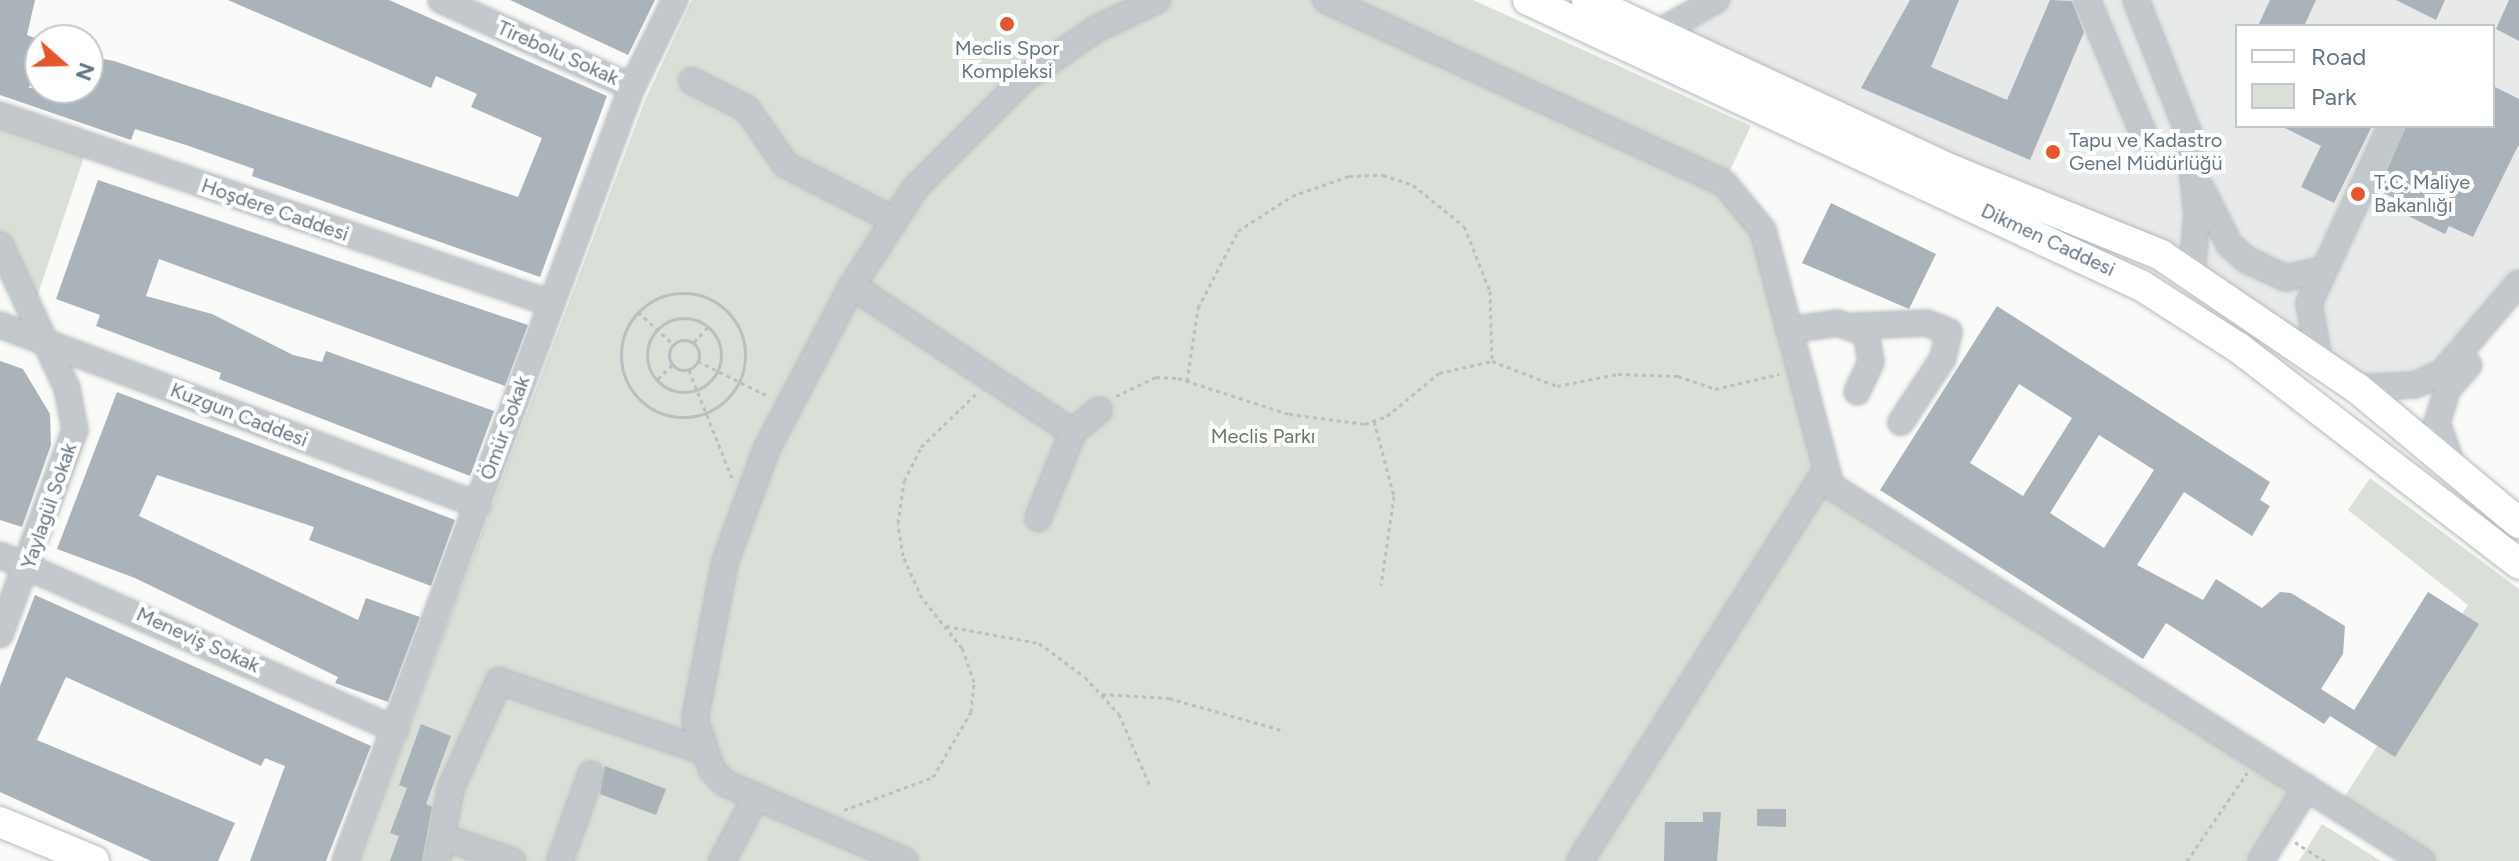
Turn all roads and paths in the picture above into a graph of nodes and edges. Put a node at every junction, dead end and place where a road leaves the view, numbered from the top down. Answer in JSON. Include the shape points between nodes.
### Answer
{"nodes":[{"id":1,"x":441,"y":0,"type":"edge"},
{"id":2,"x":675,"y":0,"type":"edge"},
{"id":3,"x":1157,"y":0,"type":"edge"},
{"id":4,"x":1326,"y":0,"type":"edge"},
{"id":5,"x":1528,"y":0,"type":"edge"},
{"id":6,"x":1587,"y":0,"type":"edge"},
{"id":7,"x":1610,"y":0,"type":"edge"},
{"id":8,"x":1716,"y":0,"type":"edge"},
{"id":9,"x":2087,"y":0,"type":"edge"},
{"id":10,"x":2136,"y":0,"type":"edge"},
{"id":11,"x":1657,"y":33,"type":"junction"},
{"id":12,"x":692,"y":81,"type":"dead end"},
{"id":13,"x":632,"y":87,"type":"junction"},
{"id":14,"x":0,"y":115,"type":"edge"},
{"id":15,"x":2390,"y":128,"type":"edge"},
{"id":16,"x":2145,"y":137,"type":"dead end"},
{"id":17,"x":2195,"y":173,"type":"junction"},
{"id":18,"x":892,"y":219,"type":"junction"},
{"id":19,"x":0,"y":245,"type":"edge"},
{"id":20,"x":2161,"y":255,"type":"junction"},
{"id":21,"x":2320,"y":270,"type":"junction"},
{"id":22,"x":2192,"y":273,"type":"junction"},
{"id":23,"x":2519,"y":283,"type":"edge"},
{"id":24,"x":852,"y":286,"type":"junction"},
{"id":25,"x":2142,"y":286,"type":"junction"},
{"id":26,"x":550,"y":303,"type":"junction"},
{"id":27,"x":2171,"y":304,"type":"junction"},
{"id":28,"x":2519,"y":307,"type":"edge"},
{"id":29,"x":638,"y":312,"type":"junction"},
{"id":30,"x":0,"y":325,"type":"edge"},
{"id":31,"x":1854,"y":326,"type":"junction"},
{"id":32,"x":708,"y":327,"type":"junction"},
{"id":33,"x":657,"y":329,"type":"junction"},
{"id":34,"x":1789,"y":330,"type":"junction"},
{"id":35,"x":46,"y":342,"type":"junction"},
{"id":36,"x":693,"y":343,"type":"junction"},
{"id":37,"x":673,"y":344,"type":"junction"},
{"id":38,"x":698,"y":361,"type":"junction"},
{"id":39,"x":1492,"y":361,"type":"junction"},
{"id":40,"x":672,"y":365,"type":"junction"},
{"id":41,"x":2320,"y":366,"type":"junction"},
{"id":42,"x":689,"y":370,"type":"junction"},
{"id":43,"x":1798,"y":370,"type":"junction"},
{"id":44,"x":716,"y":371,"type":"junction"},
{"id":45,"x":988,"y":377,"type":"junction"},
{"id":46,"x":657,"y":380,"type":"junction"},
{"id":47,"x":1187,"y":381,"type":"junction"},
{"id":48,"x":739,"y":382,"type":"junction"},
{"id":49,"x":2357,"y":388,"type":"junction"},
{"id":50,"x":697,"y":389,"type":"junction"},
{"id":51,"x":1857,"y":392,"type":"dead end"},
{"id":52,"x":789,"y":407,"type":"junction"},
{"id":53,"x":1099,"y":410,"type":"joint"},
{"id":54,"x":706,"y":412,"type":"junction"},
{"id":55,"x":1374,"y":421,"type":"junction"},
{"id":56,"x":1901,"y":422,"type":"dead end"},
{"id":57,"x":1073,"y":432,"type":"junction"},
{"id":58,"x":2453,"y":467,"type":"junction"},
{"id":59,"x":1824,"y":474,"type":"junction"},
{"id":60,"x":478,"y":505,"type":"junction"},
{"id":61,"x":743,"y":506,"type":"junction"},
{"id":62,"x":1038,"y":518,"type":"dead end"},
{"id":63,"x":2519,"y":523,"type":"edge"},
{"id":64,"x":0,"y":555,"type":"edge"},
{"id":65,"x":30,"y":563,"type":"junction"},
{"id":66,"x":2519,"y":564,"type":"edge"},
{"id":67,"x":1381,"y":585,"type":"dead end"},
{"id":68,"x":946,"y":626,"type":"junction"},
{"id":69,"x":0,"y":635,"type":"edge"},
{"id":70,"x":1101,"y":695,"type":"junction"},
{"id":71,"x":395,"y":729,"type":"junction"},
{"id":72,"x":1281,"y":730,"type":"dead end"},
{"id":73,"x":701,"y":750,"type":"junction"},
{"id":74,"x":2258,"y":756,"type":"junction"},
{"id":75,"x":591,"y":774,"type":"dead end"},
{"id":76,"x":1150,"y":786,"type":"dead end"},
{"id":77,"x":2313,"y":791,"type":"junction"},
{"id":78,"x":756,"y":797,"type":"junction"},
{"id":79,"x":0,"y":822,"type":"edge"},
{"id":80,"x":830,"y":829,"type":"junction"},
{"id":81,"x":446,"y":838,"type":"junction"},
{"id":82,"x":2292,"y":840,"type":"junction"},
{"id":83,"x":856,"y":852,"type":"edge"},
{"id":84,"x":94,"y":861,"type":"edge"},
{"id":85,"x":345,"y":861,"type":"edge"},
{"id":86,"x":437,"y":861,"type":"edge"},
{"id":87,"x":512,"y":861,"type":"edge"},
{"id":88,"x":560,"y":861,"type":"edge"},
{"id":89,"x":722,"y":861,"type":"edge"},
{"id":90,"x":905,"y":861,"type":"edge"},
{"id":91,"x":1580,"y":861,"type":"edge"},
{"id":92,"x":2187,"y":861,"type":"edge"},
{"id":93,"x":2261,"y":861,"type":"edge"},
{"id":94,"x":2279,"y":861,"type":"edge"},
{"id":95,"x":2324,"y":861,"type":"edge"},
{"id":96,"x":2422,"y":861,"type":"edge"}],
"edges":[{"from":1,"to":13,"type":"street","name":"Tirebolu Sokak"},
{"from":2,"to":13,"type":"street","name":"Ömür Sokak"},
{"from":3,"to":18,"type":"street","via":[[1096,29],[1025,78],[945,153]]},
{"from":4,"to":34,"type":"street","via":[[1724,183],[1763,230]]},
{"from":5,"to":25,"type":"main road","name":"Dikmen Caddesi"},
{"from":6,"to":11,"type":"main road","name":"Dikmen Caddesi"},
{"from":7,"to":11,"type":"street"},
{"from":8,"to":11,"type":"street"},
{"from":9,"to":16,"type":"street"},
{"from":10,"to":17,"type":"street","via":[[2189,134]]},
{"from":11,"to":20,"type":"main road","name":"Dikmen Caddesi","via":[[1952,170]]},
{"from":12,"to":18,"type":"street","via":[[747,109],[786,165]]},
{"from":13,"to":26,"type":"street","name":"Ömür Sokak"},
{"from":14,"to":26,"type":"street","name":"Hoşdere Caddesi"},
{"from":15,"to":21,"type":"street"},
{"from":17,"to":21,"type":"street","via":[[2214,220],[2247,260],[2286,278]]},
{"from":17,"to":22,"type":"street"},
{"from":18,"to":24,"type":"street"},
{"from":19,"to":35,"type":"street","name":"Yaylagül Sokak"},
{"from":20,"to":22,"type":"main road","name":"Dikmen Caddesi"},
{"from":20,"to":25,"type":"main road"},
{"from":21,"to":41,"type":"street","via":[[2309,326]]},
{"from":22,"to":27,"type":"main road"},
{"from":22,"to":41,"type":"main road","name":"Dikmen Caddesi"},
{"from":23,"to":49,"type":"street","via":[[2442,373],[2415,385]]},
{"from":24,"to":45,"type":"street"},
{"from":24,"to":52,"type":"street"},
{"from":25,"to":27,"type":"main road","name":"Dikmen Caddesi"},
{"from":26,"to":60,"type":"street","name":"Ömür Sokak"},
{"from":27,"to":66,"type":"main road","name":"Dikmen Caddesi","via":[[2239,348]]},
{"from":28,"to":58,"type":"street","via":[[2447,390],[2437,423]]},
{"from":29,"to":33,"type":"path"},
{"from":29,"to":48,"type":"path","via":[[678,293],[719,303],[743,338]]},
{"from":29,"to":54,"type":"path","via":[[621,347],[629,385],[657,412]]},
{"from":30,"to":35,"type":"street","name":"Kuzgun Caddesi"},
{"from":31,"to":34,"type":"street"},
{"from":31,"to":51,"type":"street","via":[[1872,348]]},
{"from":31,"to":56,"type":"street","via":[[1927,323],[1949,332],[1943,358]]},
{"from":32,"to":33,"type":"path","via":[[685,317]]},
{"from":32,"to":36,"type":"path"},
{"from":32,"to":44,"type":"path","via":[[719,345]]},
{"from":33,"to":37,"type":"path"},
{"from":33,"to":46,"type":"path","via":[[647,355]]},
{"from":34,"to":43,"type":"street"},
{"from":35,"to":60,"type":"street","name":"Kuzgun Caddesi"},
{"from":35,"to":65,"type":"street","name":"Yaylagül Sokak","via":[[72,402],[75,430]]},
{"from":36,"to":37,"type":"path"},
{"from":36,"to":38,"type":"path"},
{"from":37,"to":40,"type":"path"},
{"from":38,"to":42,"type":"path"},
{"from":38,"to":44,"type":"path"},
{"from":39,"to":43,"type":"path","via":[[1557,386],[1618,374],[1678,376],[1715,389]]},
{"from":39,"to":47,"type":"path","via":[[1490,291],[1464,226],[1413,185],[1383,175],[1349,176],[1292,196],[1238,231],[1198,308]]},
{"from":39,"to":55,"type":"path","via":[[1439,373]]},
{"from":40,"to":42,"type":"path"},
{"from":40,"to":46,"type":"path"},
{"from":41,"to":49,"type":"main road","name":"Dikmen Caddesi"},
{"from":42,"to":50,"type":"path"},
{"from":43,"to":59,"type":"street"},
{"from":44,"to":48,"type":"path"},
{"from":44,"to":50,"type":"path"},
{"from":45,"to":57,"type":"street"},
{"from":45,"to":68,"type":"path","via":[[965,412],[921,447],[904,481],[903,556],[922,598]]},
{"from":46,"to":50,"type":"path","via":[[677,391]]},
{"from":47,"to":53,"type":"path","via":[[1156,377],[1130,384]]},
{"from":47,"to":55,"type":"path","via":[[1329,423]]},
{"from":48,"to":52,"type":"path"},
{"from":48,"to":54,"type":"path"},
{"from":49,"to":58,"type":"main road","name":"Dikmen Caddesi"},
{"from":50,"to":54,"type":"path"},
{"from":52,"to":61,"type":"street"},
{"from":53,"to":57,"type":"street"},
{"from":54,"to":61,"type":"path"},
{"from":55,"to":67,"type":"path","via":[[1394,496]]},
{"from":57,"to":62,"type":"street"},
{"from":58,"to":63,"type":"main road","name":"Dikmen Caddesi"},
{"from":59,"to":74,"type":"street","via":[[1843,496]]},
{"from":59,"to":91,"type":"street"},
{"from":60,"to":71,"type":"street","name":"Ömür Sokak"},
{"from":61,"to":73,"type":"street","via":[[711,619],[695,719]]},
{"from":64,"to":65,"type":"street","name":"Meneviş Sokak"},
{"from":65,"to":69,"type":"street","name":"Yaylagül Sokak"},
{"from":65,"to":71,"type":"street","name":"Meneviş Sokak"},
{"from":68,"to":70,"type":"path","via":[[1039,643]]},
{"from":68,"to":80,"type":"path","via":[[974,682],[956,748],[933,777],[864,797]]},
{"from":70,"to":72,"type":"path","via":[[1169,698]]},
{"from":70,"to":76,"type":"path","via":[[1119,714]]},
{"from":71,"to":85,"type":"street","name":"Ömür Sokak"},
{"from":73,"to":78,"type":"street","via":[[725,783]]},
{"from":73,"to":81,"type":"street","via":[[499,681],[490,688],[451,788]]},
{"from":74,"to":77,"type":"street"},
{"from":74,"to":92,"type":"path"},
{"from":75,"to":88,"type":"street"},
{"from":77,"to":82,"type":"street"},
{"from":77,"to":93,"type":"street"},
{"from":77,"to":96,"type":"street"},
{"from":78,"to":80,"type":"street"},
{"from":78,"to":89,"type":"street"},
{"from":79,"to":84,"type":"main road"},
{"from":80,"to":83,"type":"street"},
{"from":81,"to":86,"type":"street"},
{"from":81,"to":87,"type":"street"},
{"from":82,"to":94,"type":"street"},
{"from":82,"to":95,"type":"path"},
{"from":83,"to":90,"type":"street"}]}
